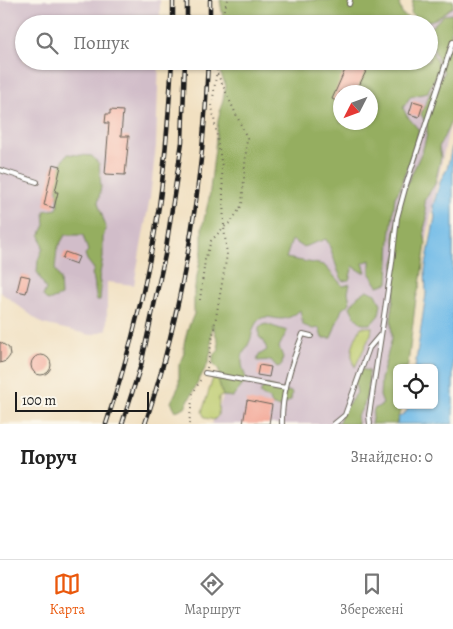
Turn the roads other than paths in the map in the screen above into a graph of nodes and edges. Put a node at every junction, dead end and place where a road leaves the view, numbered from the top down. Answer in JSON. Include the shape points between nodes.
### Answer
{"nodes":[{"id":1,"x":453,"y":42,"type":"edge"},
{"id":2,"x":0,"y":170,"type":"edge"},
{"id":3,"x":37,"y":182,"type":"dead end"},
{"id":4,"x":381,"y":333,"type":"junction"},
{"id":5,"x":311,"y":336,"type":"dead end"},
{"id":6,"x":205,"y":373,"type":"road end"},
{"id":7,"x":286,"y":388,"type":"junction"},
{"id":8,"x":282,"y":424,"type":"edge"},
{"id":9,"x":334,"y":424,"type":"edge"},
{"id":10,"x":370,"y":424,"type":"edge"}],
"edges":[{"from":1,"to":4,"type":"lane","via":[[396,218]]},
{"from":2,"to":3,"type":"lane"},
{"from":4,"to":9,"type":"lane","via":[[369,348],[345,415]]},
{"from":4,"to":10,"type":"lane"},
{"from":5,"to":7,"type":"lane","via":[[303,334]]},
{"from":6,"to":7,"type":"lane"},
{"from":7,"to":8,"type":"lane"}]}
